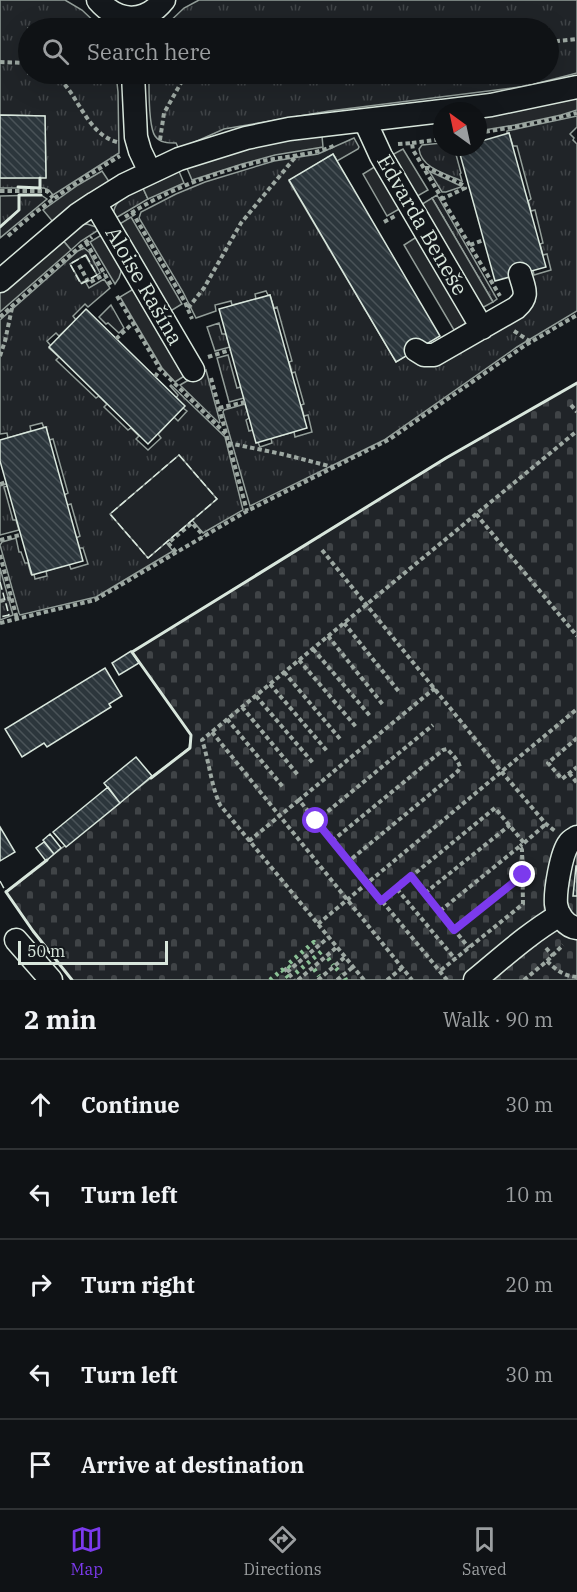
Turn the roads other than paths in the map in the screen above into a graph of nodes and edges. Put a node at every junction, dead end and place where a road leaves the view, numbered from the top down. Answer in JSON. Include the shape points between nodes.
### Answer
{"nodes":[{"id":1,"x":98,"y":0,"type":"edge"},
{"id":2,"x":150,"y":14,"type":"edge"},
{"id":3,"x":117,"y":18,"type":"edge"},
{"id":4,"x":126,"y":18,"type":"edge"},
{"id":5,"x":133,"y":84,"type":"edge"},
{"id":6,"x":577,"y":87,"type":"edge"},
{"id":7,"x":487,"y":105,"type":"edge"},
{"id":8,"x":433,"y":112,"type":"edge"},
{"id":9,"x":365,"y":121,"type":"junction"},
{"id":10,"x":150,"y":172,"type":"junction"},
{"id":11,"x":95,"y":203,"type":"junction"},
{"id":12,"x":520,"y":274,"type":"dead end"},
{"id":13,"x":0,"y":281,"type":"edge"},
{"id":14,"x":482,"y":328,"type":"junction"},
{"id":15,"x":416,"y":350,"type":"dead end"},
{"id":16,"x":204,"y":370,"type":"road end"},
{"id":17,"x":573,"y":840,"type":"edge"},
{"id":18,"x":569,"y":921,"type":"edge"},
{"id":19,"x":16,"y":940,"type":"dead end"},
{"id":20,"x":51,"y":980,"type":"edge"},
{"id":21,"x":475,"y":980,"type":"edge"}],
"edges":[{"from":1,"to":3,"type":"street"},
{"from":2,"to":4,"type":"street"},
{"from":5,"to":10,"type":"street","via":[[136,137]]},
{"from":6,"to":7,"type":"street"},
{"from":8,"to":9,"type":"street"},
{"from":9,"to":10,"type":"street","via":[[246,138]]},
{"from":9,"to":14,"type":"street","name":"Edvarda Beneše","via":[[381,156]]},
{"from":10,"to":11,"type":"street","name":"Aloise Rašína"},
{"from":11,"to":13,"type":"street","name":"Aloise Rašína"},
{"from":11,"to":16,"type":"street","name":"Aloise Rašína"},
{"from":12,"to":14,"type":"street","via":[[524,299]]},
{"from":14,"to":15,"type":"street","via":[[434,355]]},
{"from":17,"to":18,"type":"street","via":[[560,865],[556,905]]},
{"from":18,"to":21,"type":"street","via":[[544,924]]},
{"from":19,"to":20,"type":"street"}]}
